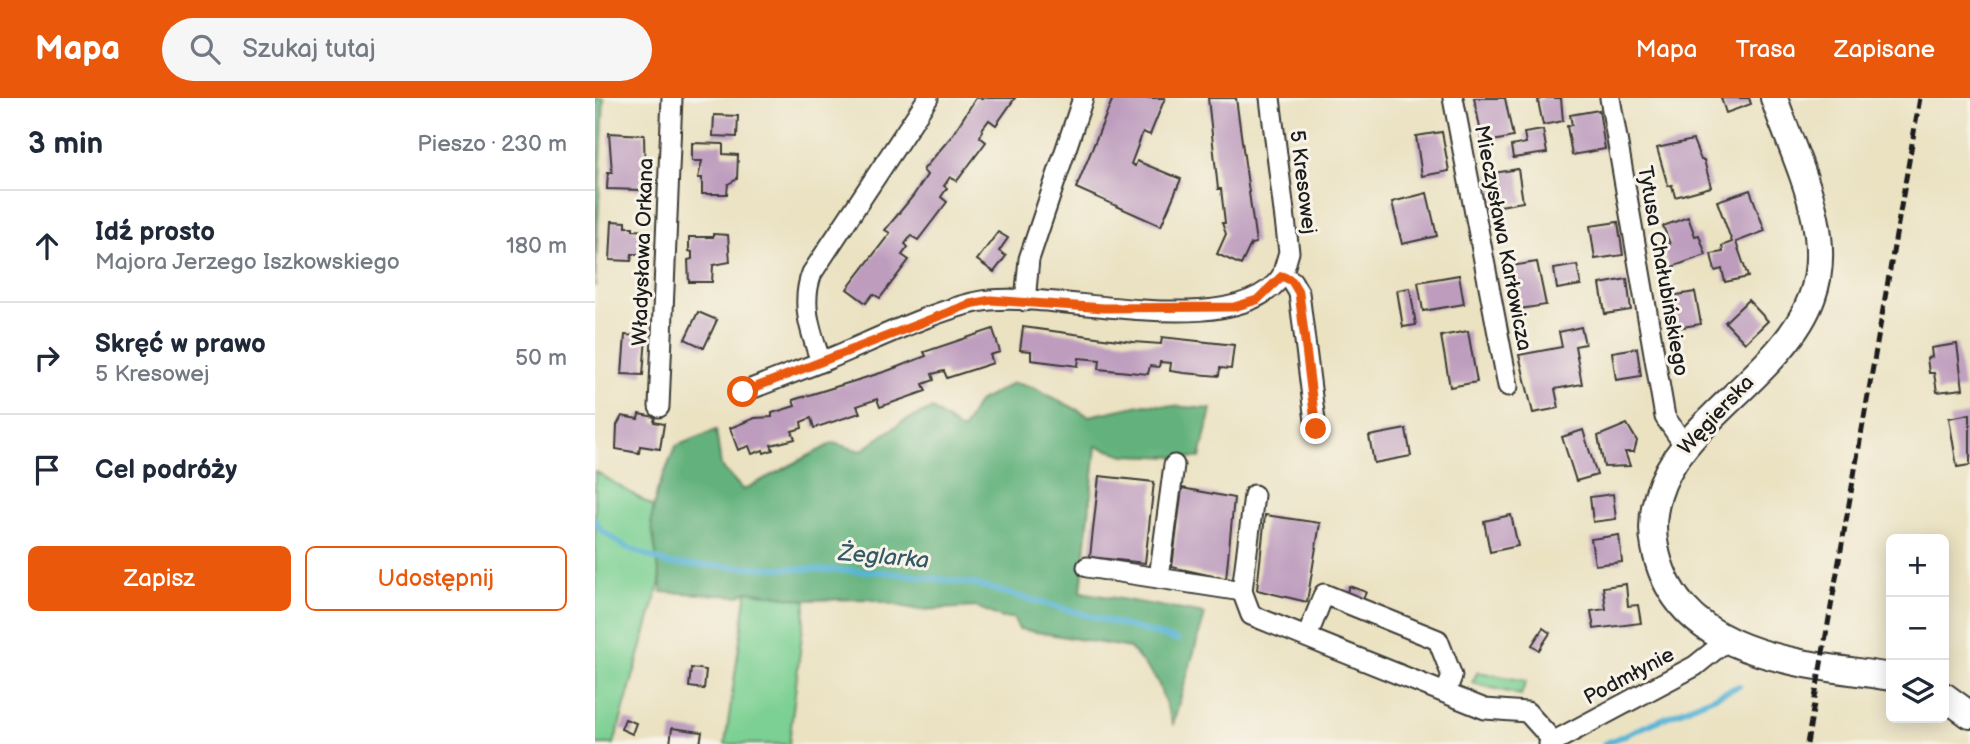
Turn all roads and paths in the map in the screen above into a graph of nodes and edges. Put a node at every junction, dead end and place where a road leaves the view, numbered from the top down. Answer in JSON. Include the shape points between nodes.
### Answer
{"nodes":[{"id":1,"x":672,"y":98,"type":"edge"},
{"id":2,"x":928,"y":98,"type":"edge"},
{"id":3,"x":1083,"y":98,"type":"edge"},
{"id":4,"x":1270,"y":98,"type":"edge"},
{"id":5,"x":1453,"y":98,"type":"edge"},
{"id":6,"x":1610,"y":98,"type":"edge"},
{"id":7,"x":1774,"y":98,"type":"edge"},
{"id":8,"x":1282,"y":276,"type":"junction"},
{"id":9,"x":1025,"y":301,"type":"junction"},
{"id":10,"x":821,"y":362,"type":"junction"},
{"id":11,"x":1508,"y":386,"type":"dead end"},
{"id":12,"x":743,"y":392,"type":"dead end"},
{"id":13,"x":659,"y":407,"type":"dead end"},
{"id":14,"x":1316,"y":429,"type":"dead end"},
{"id":15,"x":1685,"y":446,"type":"junction"},
{"id":16,"x":1174,"y":465,"type":"dead end"},
{"id":17,"x":1254,"y":495,"type":"dead end"},
{"id":18,"x":1087,"y":567,"type":"dead end"},
{"id":19,"x":1159,"y":578,"type":"junction"},
{"id":20,"x":1242,"y":591,"type":"junction"},
{"id":21,"x":1307,"y":637,"type":"junction"},
{"id":22,"x":1726,"y":641,"type":"junction"},
{"id":23,"x":1886,"y":676,"type":"edge"},
{"id":24,"x":1446,"y":692,"type":"junction"},
{"id":25,"x":1949,"y":700,"type":"edge"},
{"id":26,"x":1970,"y":715,"type":"edge"},
{"id":27,"x":1551,"y":743,"type":"edge"}],
"edges":[{"from":1,"to":13,"type":"street","name":"Władysława Orkana"},
{"from":2,"to":10,"type":"street","via":[[812,273],[807,316]]},
{"from":3,"to":9,"type":"street","via":[[1029,259]]},
{"from":4,"to":8,"type":"street","name":"5 Kresowej","via":[[1289,252]]},
{"from":5,"to":11,"type":"street","name":"Mieczysława Karłowicza"},
{"from":6,"to":15,"type":"street","name":"Tytusa Chałubińskiego","via":[[1665,417]]},
{"from":7,"to":15,"type":"main road","name":"Węgierska","via":[[1814,214],[1818,271],[1812,296],[1779,348]]},
{"from":8,"to":9,"type":"street","via":[[1257,300],[1234,307],[1104,308]]},
{"from":8,"to":14,"type":"street","via":[[1292,281],[1299,293]]},
{"from":9,"to":10,"type":"street","via":[[970,304]]},
{"from":10,"to":12,"type":"street"},
{"from":15,"to":22,"type":"main road","name":"Węgierska","via":[[1662,484],[1655,508],[1656,553],[1675,595]]},
{"from":16,"to":19,"type":"street"},
{"from":17,"to":20,"type":"street"},
{"from":18,"to":19,"type":"street"},
{"from":19,"to":20,"type":"street"},
{"from":20,"to":21,"type":"street","via":[[1251,615]]},
{"from":21,"to":24,"type":"street"},
{"from":21,"to":24,"type":"street","via":[[1324,594],[1439,640],[1452,676]]},
{"from":22,"to":23,"type":"main road","name":"Węgierska","via":[[1777,658]]},
{"from":22,"to":27,"type":"street","name":"Podmłynie","via":[[1695,666]]},
{"from":24,"to":27,"type":"street","via":[[1485,709],[1527,712]]},
{"from":25,"to":26,"type":"main road"}]}
